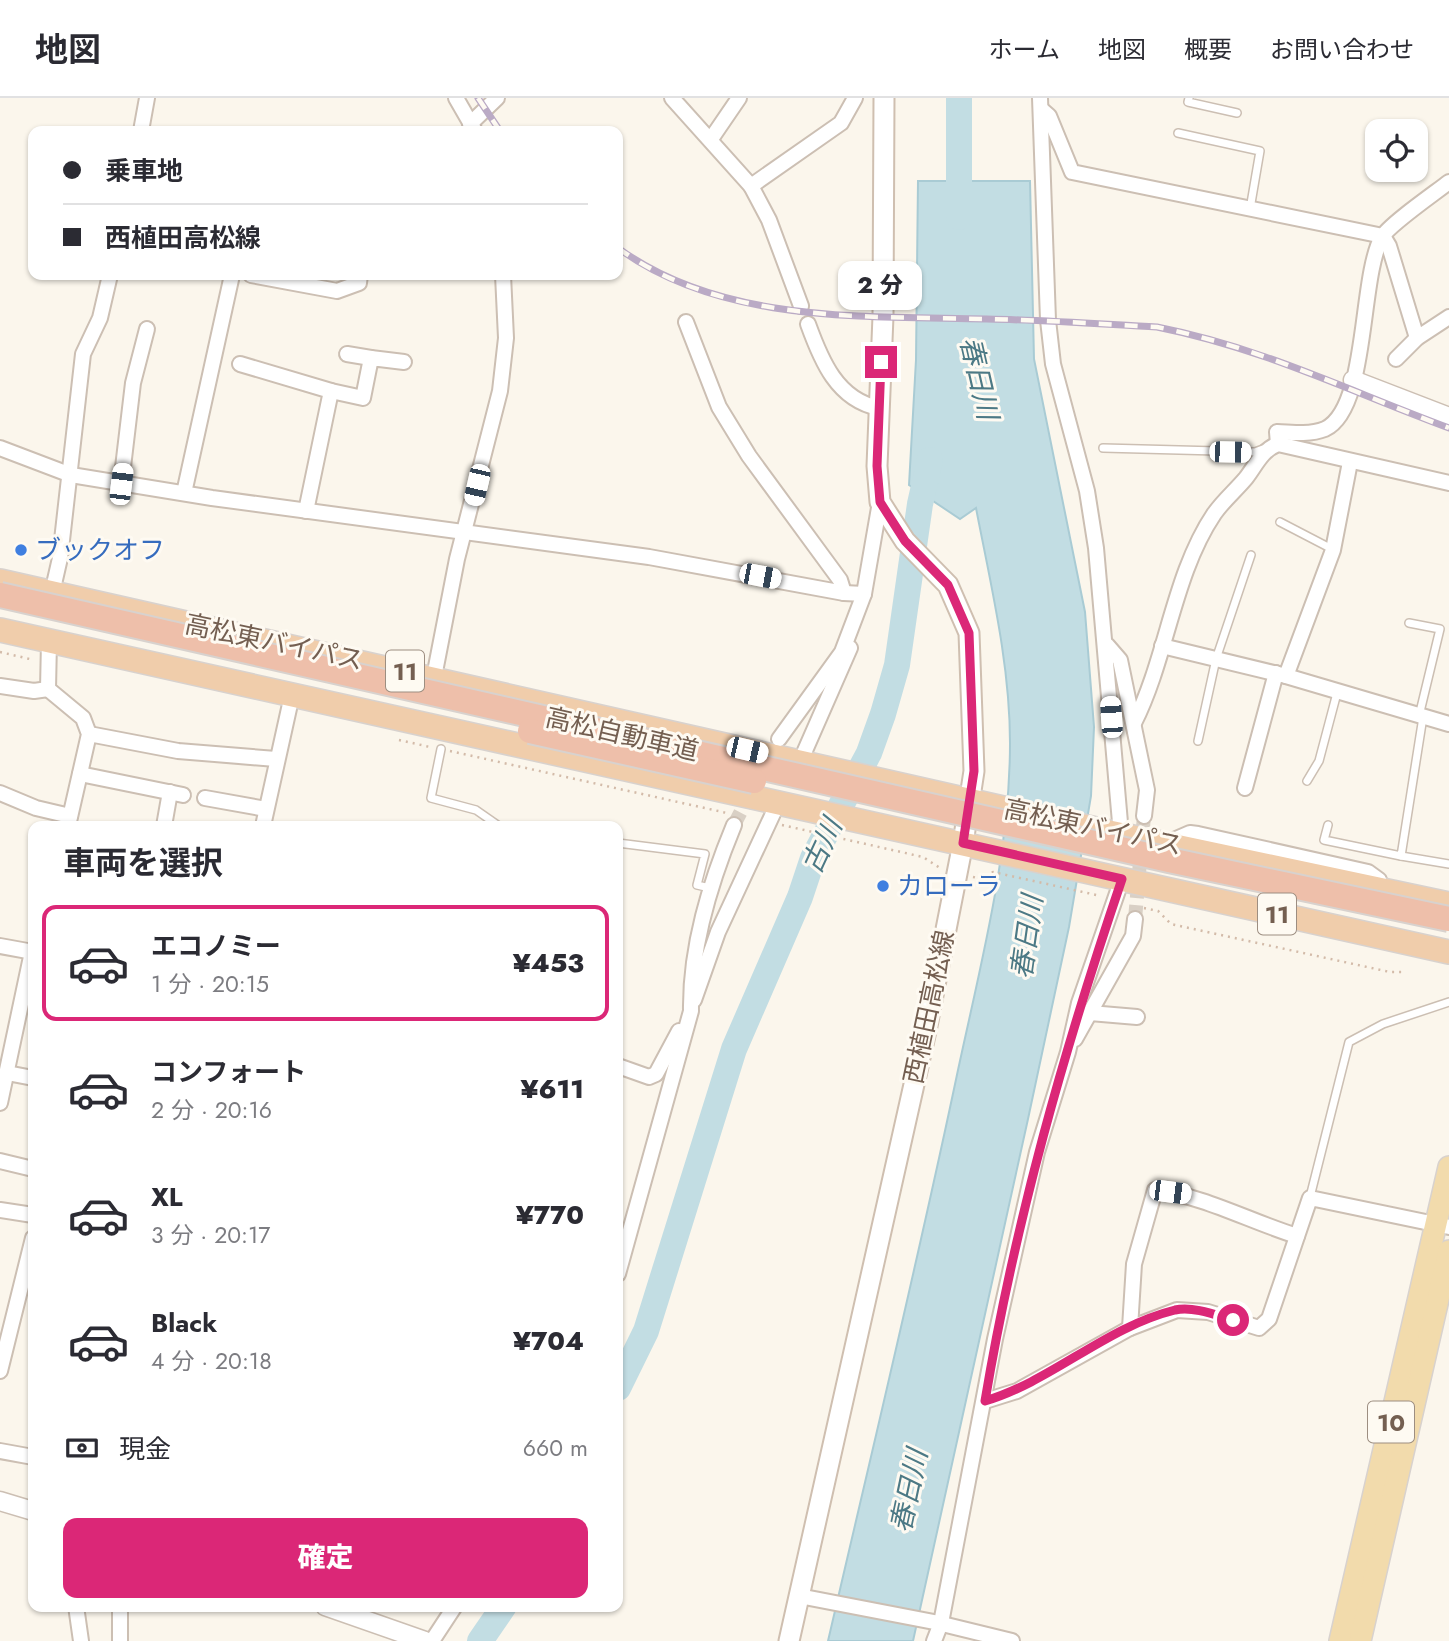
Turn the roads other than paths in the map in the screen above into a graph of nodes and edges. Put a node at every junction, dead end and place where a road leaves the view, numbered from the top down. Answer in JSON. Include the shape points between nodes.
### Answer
{"nodes":[{"id":1,"x":147,"y":98,"type":"edge"},
{"id":2,"x":456,"y":98,"type":"edge"},
{"id":3,"x":497,"y":98,"type":"edge"},
{"id":4,"x":672,"y":98,"type":"edge"},
{"id":5,"x":739,"y":98,"type":"edge"},
{"id":6,"x":855,"y":98,"type":"edge"},
{"id":7,"x":884,"y":98,"type":"edge"},
{"id":8,"x":1189,"y":98,"type":"edge"},
{"id":9,"x":1040,"y":104,"type":"edge"},
{"id":10,"x":1237,"y":113,"type":"dead end"},
{"id":11,"x":142,"y":126,"type":"edge"},
{"id":12,"x":471,"y":126,"type":"edge"},
{"id":13,"x":474,"y":126,"type":"edge"},
{"id":14,"x":1178,"y":133,"type":"dead end"},
{"id":15,"x":711,"y":139,"type":"junction"},
{"id":16,"x":1449,"y":182,"type":"edge"},
{"id":17,"x":751,"y":187,"type":"junction"},
{"id":18,"x":1250,"y":209,"type":"junction"},
{"id":19,"x":1383,"y":236,"type":"junction"},
{"id":20,"x":109,"y":280,"type":"edge"},
{"id":21,"x":231,"y":280,"type":"edge"},
{"id":22,"x":278,"y":280,"type":"edge"},
{"id":23,"x":359,"y":280,"type":"edge"},
{"id":24,"x":503,"y":280,"type":"edge"},
{"id":25,"x":802,"y":306,"type":"dead end"},
{"id":26,"x":1449,"y":317,"type":"edge"},
{"id":27,"x":686,"y":321,"type":"dead end"},
{"id":28,"x":808,"y":324,"type":"dead end"},
{"id":29,"x":148,"y":329,"type":"dead end"},
{"id":30,"x":1417,"y":338,"type":"junction"},
{"id":31,"x":347,"y":354,"type":"dead end"},
{"id":32,"x":371,"y":358,"type":"junction"},
{"id":33,"x":1396,"y":359,"type":"dead end"},
{"id":34,"x":404,"y":362,"type":"dead end"},
{"id":35,"x":240,"y":364,"type":"dead end"},
{"id":36,"x":1353,"y":380,"type":"junction"},
{"id":37,"x":331,"y":391,"type":"junction"},
{"id":38,"x":879,"y":408,"type":"junction"},
{"id":39,"x":1449,"y":417,"type":"edge"},
{"id":40,"x":1273,"y":446,"type":"junction"},
{"id":41,"x":0,"y":448,"type":"edge"},
{"id":42,"x":1103,"y":448,"type":"dead end"},
{"id":43,"x":1350,"y":462,"type":"junction"},
{"id":44,"x":71,"y":475,"type":"junction"},
{"id":45,"x":1449,"y":483,"type":"edge"},
{"id":46,"x":121,"y":484,"type":"junction"},
{"id":47,"x":184,"y":494,"type":"junction"},
{"id":48,"x":306,"y":511,"type":"junction"},
{"id":49,"x":884,"y":511,"type":"junction"},
{"id":50,"x":1280,"y":522,"type":"dead end"},
{"id":51,"x":466,"y":532,"type":"junction"},
{"id":52,"x":1333,"y":550,"type":"junction"},
{"id":53,"x":1251,"y":555,"type":"dead end"},
{"id":54,"x":0,"y":581,"type":"edge"},
{"id":55,"x":52,"y":593,"type":"junction"},
{"id":56,"x":844,"y":593,"type":"junction"},
{"id":57,"x":864,"y":594,"type":"junction"},
{"id":58,"x":0,"y":595,"type":"edge"},
{"id":59,"x":0,"y":612,"type":"edge"},
{"id":60,"x":858,"y":614,"type":"junction"},
{"id":61,"x":1409,"y":623,"type":"dead end"},
{"id":62,"x":0,"y":631,"type":"edge"},
{"id":63,"x":49,"y":641,"type":"junction"},
{"id":64,"x":1107,"y":645,"type":"junction"},
{"id":65,"x":1162,"y":646,"type":"junction"},
{"id":66,"x":1216,"y":659,"type":"junction"},
{"id":67,"x":1281,"y":675,"type":"junction"},
{"id":68,"x":434,"y":677,"type":"junction"},
{"id":69,"x":0,"y":687,"type":"edge"},
{"id":70,"x":48,"y":689,"type":"junction"},
{"id":71,"x":1337,"y":693,"type":"junction"},
{"id":72,"x":292,"y":695,"type":"junction"},
{"id":73,"x":1421,"y":717,"type":"junction"},
{"id":74,"x":1134,"y":723,"type":"junction"},
{"id":75,"x":1449,"y":724,"type":"edge"},
{"id":76,"x":89,"y":734,"type":"junction"},
{"id":77,"x":779,"y":738,"type":"dead end"},
{"id":78,"x":1198,"y":741,"type":"dead end"},
{"id":79,"x":441,"y":749,"type":"road end"},
{"id":80,"x":276,"y":759,"type":"junction"},
{"id":81,"x":804,"y":763,"type":"junction"},
{"id":82,"x":80,"y":774,"type":"junction"},
{"id":83,"x":1307,"y":781,"type":"dead end"},
{"id":84,"x":1245,"y":788,"type":"dead end"},
{"id":85,"x":0,"y":793,"type":"edge"},
{"id":86,"x":205,"y":798,"type":"dead end"},
{"id":87,"x":979,"y":802,"type":"junction"},
{"id":88,"x":266,"y":809,"type":"junction"},
{"id":89,"x":777,"y":812,"type":"junction"},
{"id":90,"x":1144,"y":816,"type":"tunnel mouth"},
{"id":91,"x":69,"y":821,"type":"edge"},
{"id":92,"x":166,"y":821,"type":"edge"},
{"id":93,"x":263,"y":821,"type":"edge"},
{"id":94,"x":492,"y":821,"type":"edge"},
{"id":95,"x":734,"y":825,"type":"tunnel mouth"},
{"id":96,"x":1328,"y":825,"type":"dead end"},
{"id":97,"x":1115,"y":833,"type":"junction"},
{"id":98,"x":623,"y":844,"type":"edge"},
{"id":99,"x":972,"y":845,"type":"junction"},
{"id":100,"x":1401,"y":856,"type":"junction"},
{"id":101,"x":1449,"y":864,"type":"edge"},
{"id":102,"x":1109,"y":887,"type":"junction"},
{"id":103,"x":710,"y":888,"type":"junction"},
{"id":104,"x":1449,"y":904,"type":"edge"},
{"id":105,"x":1135,"y":919,"type":"tunnel mouth"},
{"id":106,"x":1449,"y":919,"type":"edge"},
{"id":107,"x":1449,"y":933,"type":"edge"},
{"id":108,"x":0,"y":946,"type":"edge"},
{"id":109,"x":28,"y":951,"type":"edge"},
{"id":110,"x":1449,"y":952,"type":"edge"},
{"id":111,"x":28,"y":975,"type":"edge"},
{"id":112,"x":1449,"y":1002,"type":"edge"},
{"id":113,"x":691,"y":1011,"type":"junction"},
{"id":114,"x":1090,"y":1013,"type":"junction"},
{"id":115,"x":1137,"y":1017,"type":"dead end"},
{"id":116,"x":686,"y":1029,"type":"junction"},
{"id":117,"x":1068,"y":1052,"type":"junction"},
{"id":118,"x":623,"y":1068,"type":"edge"},
{"id":119,"x":7,"y":1073,"type":"junction"},
{"id":120,"x":28,"y":1078,"type":"edge"},
{"id":121,"x":0,"y":1103,"type":"edge"},
{"id":122,"x":0,"y":1161,"type":"edge"},
{"id":123,"x":1449,"y":1167,"type":"edge"},
{"id":124,"x":28,"y":1168,"type":"edge"},
{"id":125,"x":1310,"y":1198,"type":"junction"},
{"id":126,"x":0,"y":1210,"type":"edge"},
{"id":127,"x":28,"y":1214,"type":"edge"},
{"id":128,"x":1442,"y":1225,"type":"edge"},
{"id":129,"x":1297,"y":1236,"type":"junction"},
{"id":130,"x":1449,"y":1251,"type":"edge"},
{"id":131,"x":623,"y":1256,"type":"edge"},
{"id":132,"x":28,"y":1258,"type":"edge"},
{"id":133,"x":1130,"y":1328,"type":"junction"},
{"id":134,"x":0,"y":1371,"type":"edge"},
{"id":135,"x":985,"y":1401,"type":"junction"},
{"id":136,"x":0,"y":1451,"type":"edge"},
{"id":137,"x":28,"y":1456,"type":"edge"},
{"id":138,"x":0,"y":1501,"type":"edge"},
{"id":139,"x":28,"y":1509,"type":"edge"},
{"id":140,"x":804,"y":1596,"type":"junction"},
{"id":141,"x":77,"y":1612,"type":"edge"},
{"id":142,"x":120,"y":1612,"type":"edge"},
{"id":143,"x":342,"y":1612,"type":"edge"},
{"id":144,"x":451,"y":1612,"type":"edge"},
{"id":145,"x":937,"y":1623,"type":"junction"},
{"id":146,"x":81,"y":1641,"type":"edge"},
{"id":147,"x":120,"y":1641,"type":"edge"},
{"id":148,"x":425,"y":1641,"type":"edge"},
{"id":149,"x":432,"y":1641,"type":"edge"},
{"id":150,"x":789,"y":1641,"type":"edge"},
{"id":151,"x":934,"y":1641,"type":"edge"},
{"id":152,"x":1012,"y":1641,"type":"edge"},
{"id":153,"x":1340,"y":1641,"type":"edge"},
{"id":154,"x":1360,"y":1641,"type":"edge"}],
"edges":[{"from":1,"to":11,"type":"street"},
{"from":2,"to":12,"type":"street"},
{"from":3,"to":13,"type":"street"},
{"from":4,"to":15,"type":"street"},
{"from":5,"to":15,"type":"street"},
{"from":6,"to":17,"type":"street","via":[[841,123]]},
{"from":7,"to":38,"type":"main road"},
{"from":8,"to":10,"type":"lane","via":[[1188,102]]},
{"from":9,"to":18,"type":"street","via":[[1072,172]]},
{"from":9,"to":64,"type":"street","via":[[1052,353],[1087,491]]},
{"from":14,"to":18,"type":"lane","via":[[1260,151]]},
{"from":15,"to":17,"type":"street"},
{"from":16,"to":19,"type":"street"},
{"from":17,"to":25,"type":"street","via":[[769,220]]},
{"from":18,"to":19,"type":"street"},
{"from":19,"to":30,"type":"street"},
{"from":19,"to":36,"type":"street","via":[[1367,287],[1367,323]]},
{"from":20,"to":44,"type":"street","via":[[100,318],[83,354]]},
{"from":21,"to":47,"type":"street"},
{"from":22,"to":23,"type":"street","via":[[337,291]]},
{"from":24,"to":51,"type":"street","via":[[503,366]]},
{"from":26,"to":30,"type":"street"},
{"from":27,"to":56,"type":"street","via":[[719,408]]},
{"from":28,"to":38,"type":"street","via":[[835,382],[868,406]]},
{"from":29,"to":46,"type":"street","via":[[133,383]]},
{"from":30,"to":33,"type":"street"},
{"from":31,"to":32,"type":"street"},
{"from":32,"to":34,"type":"street"},
{"from":32,"to":37,"type":"street","via":[[363,398]]},
{"from":35,"to":37,"type":"street"},
{"from":36,"to":39,"type":"street"},
{"from":36,"to":40,"type":"street","via":[[1332,425],[1311,433],[1277,432]]},
{"from":37,"to":48,"type":"street"},
{"from":38,"to":49,"type":"main road","via":[[877,466]]},
{"from":40,"to":42,"type":"lane","via":[[1255,452]]},
{"from":40,"to":43,"type":"street"},
{"from":40,"to":65,"type":"street","via":[[1215,513],[1191,562]]},
{"from":41,"to":44,"type":"street"},
{"from":43,"to":45,"type":"street"},
{"from":43,"to":52,"type":"street"},
{"from":44,"to":46,"type":"street"},
{"from":44,"to":55,"type":"street"},
{"from":46,"to":47,"type":"street"},
{"from":47,"to":48,"type":"street"},
{"from":48,"to":51,"type":"street"},
{"from":49,"to":57,"type":"street"},
{"from":49,"to":87,"type":"main road","name":"西植田高松線","via":[[948,585],[969,633]]},
{"from":50,"to":52,"type":"lane"},
{"from":51,"to":56,"type":"street","via":[[649,557]]},
{"from":51,"to":68,"type":"street"},
{"from":52,"to":67,"type":"street"},
{"from":53,"to":66,"type":"lane"},
{"from":54,"to":55,"type":"highway","name":"高松東バイパス","number":"11"},
{"from":55,"to":68,"type":"highway","name":"高松東バイパス","number":"11"},
{"from":56,"to":57,"type":"street"},
{"from":57,"to":60,"type":"street"},
{"from":58,"to":106,"type":"highway","name":"高松自動車道","bridge":true,"via":[[1168,860]]},
{"from":59,"to":107,"type":"highway","name":"高松自動車道","bridge":true},
{"from":60,"to":77,"type":"street","via":[[842,652]]},
{"from":60,"to":81,"type":"street","via":[[848,657]]},
{"from":61,"to":73,"type":"lane","via":[[1440,629]]},
{"from":62,"to":63,"type":"highway","name":"高松東バイパス","number":"11"},
{"from":63,"to":70,"type":"street"},
{"from":63,"to":72,"type":"highway","name":"高松東バイパス","number":"11"},
{"from":64,"to":74,"type":"street","via":[[1120,660]]},
{"from":64,"to":97,"type":"street"},
{"from":65,"to":66,"type":"street"},
{"from":65,"to":74,"type":"street","via":[[1149,693]]},
{"from":66,"to":67,"type":"street"},
{"from":66,"to":78,"type":"lane"},
{"from":67,"to":71,"type":"street"},
{"from":67,"to":84,"type":"street"},
{"from":68,"to":81,"type":"highway","name":"高松東バイパス","number":"11"},
{"from":69,"to":70,"type":"street"},
{"from":70,"to":76,"type":"street","via":[[83,718]]},
{"from":71,"to":73,"type":"street"},
{"from":71,"to":83,"type":"lane","via":[[1319,761]]},
{"from":72,"to":80,"type":"street"},
{"from":72,"to":89,"type":"highway","name":"高松東バイパス","number":"11"},
{"from":73,"to":75,"type":"street"},
{"from":73,"to":100,"type":"lane"},
{"from":74,"to":90,"type":"street","via":[[1147,790]]},
{"from":76,"to":80,"type":"street","via":[[178,751]]},
{"from":76,"to":82,"type":"street"},
{"from":79,"to":94,"type":"lane","via":[[431,798],[476,810]]},
{"from":80,"to":88,"type":"street"},
{"from":81,"to":87,"type":"highway","name":"高松東バイパス","number":"11"},
{"from":82,"to":91,"type":"street"},
{"from":82,"to":92,"type":"street","via":[[176,794]]},
{"from":85,"to":91,"type":"street"},
{"from":86,"to":88,"type":"street"},
{"from":87,"to":97,"type":"highway","name":"高松東バイパス","number":"11"},
{"from":87,"to":99,"type":"main road","name":"西植田高松線"},
{"from":88,"to":93,"type":"street"},
{"from":89,"to":99,"type":"highway","name":"高松東バイパス","number":"11"},
{"from":89,"to":113,"type":"street","via":[[718,932]]},
{"from":95,"to":103,"type":"street"},
{"from":96,"to":100,"type":"lane","via":[[1324,840]]},
{"from":97,"to":104,"type":"highway","name":"高松東バイパス","number":"11"},
{"from":98,"to":103,"type":"lane","via":[[705,854],[697,885]]},
{"from":99,"to":102,"type":"highway","name":"高松東バイパス","number":"11"},
{"from":99,"to":140,"type":"main road","name":"西植田高松線","via":[[957,872]]},
{"from":100,"to":101,"type":"lane"},
{"from":102,"to":110,"type":"highway","name":"高松東バイパス","number":"11"},
{"from":102,"to":117,"type":"street"},
{"from":103,"to":113,"type":"street","via":[[690,982]]},
{"from":105,"to":114,"type":"street","via":[[1133,936]]},
{"from":108,"to":109,"type":"street"},
{"from":111,"to":119,"type":"street"},
{"from":112,"to":125,"type":"lane","via":[[1383,1024],[1349,1042]]},
{"from":113,"to":116,"type":"street"},
{"from":114,"to":115,"type":"street"},
{"from":114,"to":117,"type":"street"},
{"from":116,"to":118,"type":"street","via":[[680,1028],[656,1074],[649,1077]]},
{"from":116,"to":131,"type":"street"},
{"from":117,"to":135,"type":"street","via":[[1037,1152]]},
{"from":119,"to":120,"type":"street"},
{"from":119,"to":121,"type":"street"},
{"from":122,"to":124,"type":"street"},
{"from":123,"to":128,"type":"main road","number":"10"},
{"from":125,"to":128,"type":"street"},
{"from":125,"to":129,"type":"street"},
{"from":126,"to":127,"type":"street"},
{"from":128,"to":153,"type":"main road","number":"10"},
{"from":129,"to":133,"type":"street","via":[[1269,1319],[1259,1328],[1208,1312],[1177,1310]]},
{"from":129,"to":133,"type":"street","via":[[1184,1194],[1155,1190],[1134,1265]]},
{"from":130,"to":154,"type":"main road","number":"10"},
{"from":132,"to":134,"type":"street"},
{"from":133,"to":135,"type":"street","via":[[1017,1391]]},
{"from":135,"to":145,"type":"street"},
{"from":136,"to":137,"type":"street"},
{"from":138,"to":139,"type":"street"},
{"from":140,"to":145,"type":"street"},
{"from":140,"to":150,"type":"main road","name":"西植田高松線"},
{"from":141,"to":146,"type":"street"},
{"from":142,"to":147,"type":"street"},
{"from":143,"to":148,"type":"street"},
{"from":144,"to":149,"type":"street"},
{"from":145,"to":151,"type":"street"},
{"from":145,"to":152,"type":"street"}]}
